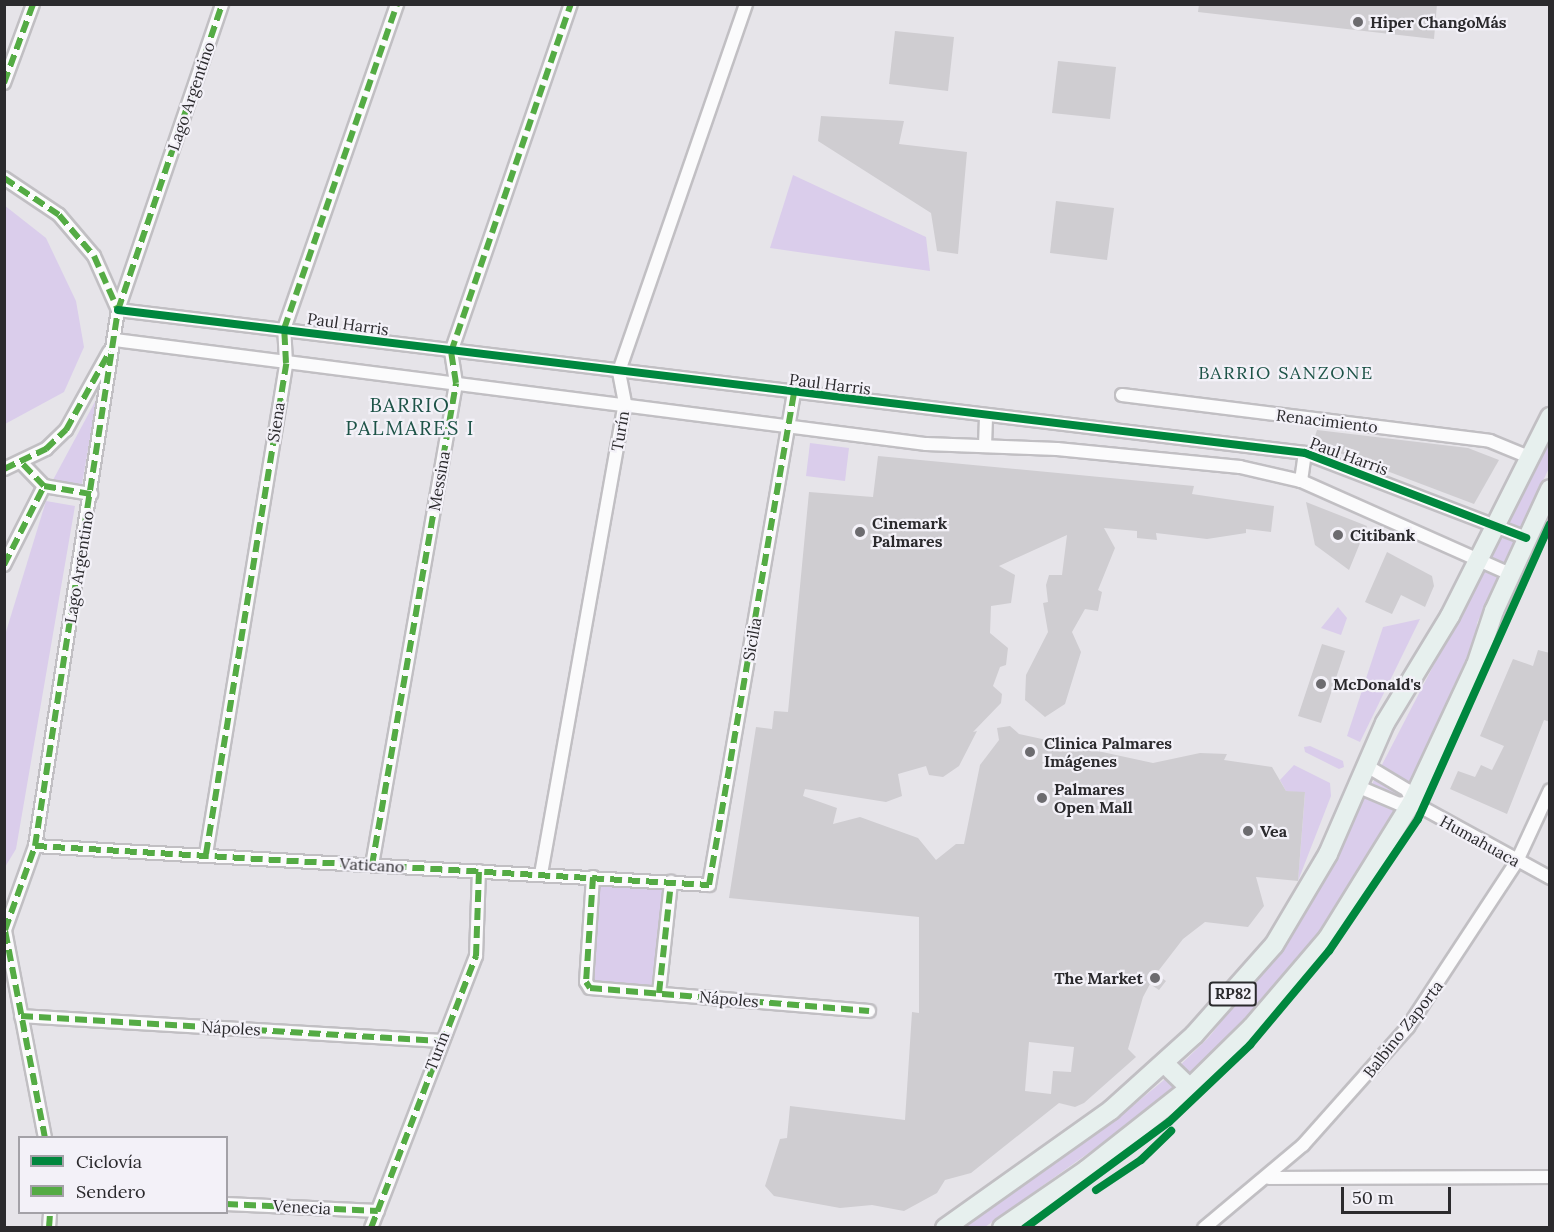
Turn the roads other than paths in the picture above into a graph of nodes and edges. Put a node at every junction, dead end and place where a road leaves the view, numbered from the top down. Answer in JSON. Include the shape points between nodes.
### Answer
{"nodes":[{"id":1,"x":33,"y":4,"type":"edge"},
{"id":2,"x":222,"y":4,"type":"edge"},
{"id":3,"x":397,"y":4,"type":"edge"},
{"id":4,"x":571,"y":4,"type":"edge"},
{"id":5,"x":746,"y":4,"type":"edge"},
{"id":6,"x":4,"y":83,"type":"edge"},
{"id":7,"x":4,"y":178,"type":"edge"},
{"id":8,"x":118,"y":310,"type":"junction"},
{"id":9,"x":284,"y":329,"type":"junction"},
{"id":10,"x":115,"y":340,"type":"junction"},
{"id":11,"x":451,"y":352,"type":"junction"},
{"id":12,"x":286,"y":363,"type":"junction"},
{"id":13,"x":619,"y":370,"type":"junction"},
{"id":14,"x":456,"y":383,"type":"junction"},
{"id":15,"x":794,"y":393,"type":"junction"},
{"id":16,"x":1122,"y":395,"type":"dead end"},
{"id":17,"x":625,"y":403,"type":"junction"},
{"id":18,"x":986,"y":416,"type":"junction"},
{"id":19,"x":1550,"y":417,"type":"edge"},
{"id":20,"x":789,"y":425,"type":"junction"},
{"id":21,"x":985,"y":446,"type":"junction"},
{"id":22,"x":1305,"y":453,"type":"junction"},
{"id":23,"x":1529,"y":458,"type":"junction"},
{"id":24,"x":21,"y":463,"type":"junction"},
{"id":25,"x":4,"y":469,"type":"edge"},
{"id":26,"x":1301,"y":481,"type":"junction"},
{"id":27,"x":44,"y":486,"type":"junction"},
{"id":28,"x":1550,"y":489,"type":"edge"},
{"id":29,"x":91,"y":494,"type":"junction"},
{"id":30,"x":1495,"y":525,"type":"junction"},
{"id":31,"x":1526,"y":538,"type":"junction"},
{"id":32,"x":1478,"y":560,"type":"junction"},
{"id":33,"x":4,"y":566,"type":"edge"},
{"id":34,"x":1510,"y":574,"type":"junction"},
{"id":35,"x":1367,"y":766,"type":"junction"},
{"id":36,"x":1359,"y":787,"type":"junction"},
{"id":37,"x":1550,"y":790,"type":"edge"},
{"id":38,"x":1412,"y":802,"type":"junction"},
{"id":39,"x":35,"y":846,"type":"junction"},
{"id":40,"x":206,"y":854,"type":"junction"},
{"id":41,"x":1517,"y":861,"type":"junction"},
{"id":42,"x":372,"y":865,"type":"junction"},
{"id":43,"x":480,"y":871,"type":"junction"},
{"id":44,"x":541,"y":874,"type":"junction"},
{"id":45,"x":593,"y":877,"type":"junction"},
{"id":46,"x":1550,"y":878,"type":"edge"},
{"id":47,"x":671,"y":882,"type":"junction"},
{"id":48,"x":709,"y":885,"type":"joint"},
{"id":49,"x":659,"y":993,"type":"junction"},
{"id":50,"x":869,"y":1011,"type":"dead end"},
{"id":51,"x":21,"y":1016,"type":"junction"},
{"id":52,"x":440,"y":1041,"type":"junction"},
{"id":53,"x":1164,"y":1063,"type":"junction"},
{"id":54,"x":1190,"y":1088,"type":"junction"},
{"id":55,"x":45,"y":1136,"type":"edge"},
{"id":56,"x":1550,"y":1177,"type":"edge"},
{"id":57,"x":1269,"y":1178,"type":"junction"},
{"id":58,"x":228,"y":1203,"type":"edge"},
{"id":59,"x":378,"y":1210,"type":"junction"},
{"id":60,"x":372,"y":1227,"type":"edge"},
{"id":61,"x":945,"y":1227,"type":"edge"},
{"id":62,"x":1002,"y":1227,"type":"edge"},
{"id":63,"x":1204,"y":1227,"type":"edge"}],
"edges":[{"from":1,"to":6,"type":"street"},
{"from":2,"to":8,"type":"street","name":"Lago Argentino"},
{"from":3,"to":9,"type":"street","name":"Siena"},
{"from":4,"to":11,"type":"street","name":"Messina"},
{"from":5,"to":13,"type":"street","name":"Turín"},
{"from":7,"to":8,"type":"street","via":[[59,215],[94,256]]},
{"from":8,"to":9,"type":"street","name":"Paul Harris"},
{"from":8,"to":10,"type":"street","name":"Lago Argentino"},
{"from":9,"to":11,"type":"street","name":"Paul Harris"},
{"from":9,"to":12,"type":"street","name":"Siena"},
{"from":10,"to":12,"type":"street"},
{"from":10,"to":24,"type":"street","via":[[66,430]]},
{"from":10,"to":29,"type":"street","name":"Lago Argentino"},
{"from":11,"to":13,"type":"street","name":"Paul Harris"},
{"from":11,"to":14,"type":"street","name":"Messina"},
{"from":12,"to":14,"type":"street"},
{"from":12,"to":40,"type":"street","name":"Siena"},
{"from":13,"to":15,"type":"street","name":"Paul Harris"},
{"from":13,"to":17,"type":"street","name":"Turín"},
{"from":14,"to":17,"type":"street"},
{"from":14,"to":42,"type":"street","name":"Messina"},
{"from":15,"to":18,"type":"street","name":"Paul Harris"},
{"from":15,"to":20,"type":"street","name":"Sicilia"},
{"from":16,"to":23,"type":"street","name":"Renacimiento","via":[[1490,441]]},
{"from":17,"to":20,"type":"street"},
{"from":17,"to":44,"type":"street","name":"Turín"},
{"from":18,"to":21,"type":"street"},
{"from":18,"to":22,"type":"street","name":"Paul Harris"},
{"from":19,"to":23,"type":"main road"},
{"from":20,"to":21,"type":"street","via":[[926,444]]},
{"from":20,"to":48,"type":"street","name":"Sicilia"},
{"from":21,"to":26,"type":"street","via":[[1240,467]]},
{"from":22,"to":26,"type":"street"},
{"from":22,"to":30,"type":"street","name":"Paul Harris"},
{"from":23,"to":30,"type":"main road"},
{"from":24,"to":25,"type":"street"},
{"from":24,"to":27,"type":"street"},
{"from":26,"to":32,"type":"street"},
{"from":27,"to":29,"type":"street"},
{"from":27,"to":33,"type":"street"},
{"from":28,"to":31,"type":"main road"},
{"from":29,"to":39,"type":"street","name":"Lago Argentino"},
{"from":30,"to":31,"type":"street","name":"Paul Harris"},
{"from":30,"to":32,"type":"main road"},
{"from":31,"to":34,"type":"main road"},
{"from":32,"to":34,"type":"street"},
{"from":32,"to":35,"type":"main road","via":[[1385,723]]},
{"from":34,"to":38,"type":"main road","via":[[1476,665]]},
{"from":35,"to":36,"type":"main road"},
{"from":35,"to":38,"type":"street","name":"Humahuaca","via":[[1407,790]]},
{"from":36,"to":38,"type":"street","name":"Humahuaca","via":[[1399,804]]},
{"from":36,"to":53,"type":"main road","number":"RP82","via":[[1312,883],[1274,945],[1222,1007]]},
{"from":37,"to":41,"type":"street","name":"Balbino Zaporta"},
{"from":38,"to":41,"type":"street","name":"Humahuaca"},
{"from":38,"to":54,"type":"main road","via":[[1328,938],[1252,1027]]},
{"from":39,"to":40,"type":"street","name":"Vaticano"},
{"from":39,"to":51,"type":"street","name":"Lago Argentino","via":[[5,930]]},
{"from":40,"to":42,"type":"street","name":"Vaticano"},
{"from":41,"to":46,"type":"street","name":"Humahuaca"},
{"from":41,"to":57,"type":"street","name":"Balbino Zaporta","via":[[1408,1027]]},
{"from":42,"to":43,"type":"street","name":"Vaticano"},
{"from":43,"to":44,"type":"street","name":"Vaticano"},
{"from":43,"to":52,"type":"street","name":"Turín","via":[[476,956]]},
{"from":44,"to":45,"type":"street","name":"Vaticano"},
{"from":45,"to":47,"type":"street","name":"Vaticano"},
{"from":45,"to":49,"type":"street","name":"Nápoles","via":[[586,982],[590,988]]},
{"from":47,"to":48,"type":"street","name":"Vaticano"},
{"from":47,"to":49,"type":"street"},
{"from":49,"to":50,"type":"street","name":"Nápoles"},
{"from":51,"to":52,"type":"street","name":"Nápoles"},
{"from":51,"to":55,"type":"street","name":"Lago Argentino"},
{"from":52,"to":59,"type":"street","name":"Turín"},
{"from":53,"to":54,"type":"main road"},
{"from":53,"to":61,"type":"main road","number":"RP82","via":[[1061,1148]]},
{"from":54,"to":62,"type":"main road","via":[[1086,1170]]},
{"from":56,"to":57,"type":"street"},
{"from":57,"to":63,"type":"street","name":"Balbino Zaporta"},
{"from":58,"to":59,"type":"street","name":"Venecia"},
{"from":59,"to":60,"type":"street","name":"Turín"}]}
